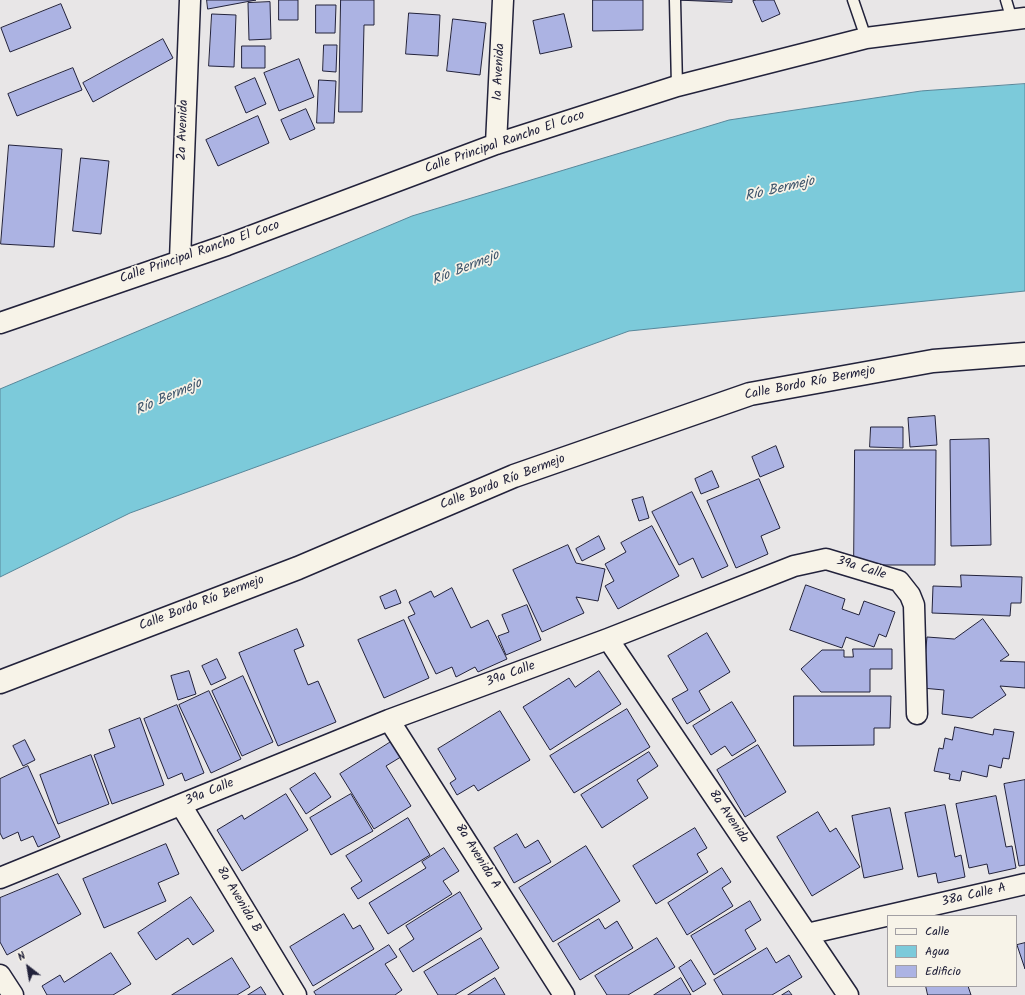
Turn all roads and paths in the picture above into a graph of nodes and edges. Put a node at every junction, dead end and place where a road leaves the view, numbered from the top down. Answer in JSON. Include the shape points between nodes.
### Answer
{"nodes":[{"id":1,"x":190,"y":0,"type":"edge"},
{"id":2,"x":503,"y":0,"type":"edge"},
{"id":3,"x":675,"y":0,"type":"edge"},
{"id":4,"x":853,"y":0,"type":"edge"},
{"id":5,"x":1006,"y":0,"type":"edge"},
{"id":6,"x":1018,"y":19,"type":"edge"},
{"id":7,"x":866,"y":38,"type":"junction"},
{"id":8,"x":676,"y":86,"type":"junction"},
{"id":9,"x":496,"y":144,"type":"junction"},
{"id":10,"x":180,"y":260,"type":"junction"},
{"id":11,"x":0,"y":323,"type":"edge"},
{"id":12,"x":1025,"y":354,"type":"edge"},
{"id":13,"x":608,"y":639,"type":"junction"},
{"id":14,"x":0,"y":682,"type":"edge"},
{"id":15,"x":917,"y":714,"type":"dead end"},
{"id":16,"x":389,"y":720,"type":"junction"},
{"id":17,"x":181,"y":805,"type":"junction"},
{"id":18,"x":0,"y":878,"type":"edge"},
{"id":19,"x":1025,"y":884,"type":"edge"},
{"id":20,"x":889,"y":915,"type":"edge"},
{"id":21,"x":887,"y":916,"type":"edge"},
{"id":22,"x":806,"y":934,"type":"junction"},
{"id":23,"x":0,"y":975,"type":"edge"},
{"id":24,"x":13,"y":995,"type":"edge"},
{"id":25,"x":296,"y":995,"type":"edge"},
{"id":26,"x":564,"y":995,"type":"edge"},
{"id":27,"x":848,"y":995,"type":"edge"}],
"edges":[{"from":1,"to":10,"type":"street","name":"2a Avenida"},
{"from":2,"to":9,"type":"street","name":"1a Avenida"},
{"from":3,"to":8,"type":"lane"},
{"from":4,"to":7,"type":"lane"},
{"from":5,"to":6,"type":"lane"},
{"from":6,"to":7,"type":"street","name":"Calle Principal Rancho El Coco"},
{"from":7,"to":8,"type":"street","name":"Calle Principal Rancho El Coco"},
{"from":8,"to":9,"type":"street","name":"Calle Principal Rancho El Coco"},
{"from":9,"to":10,"type":"street","name":"Calle Principal Rancho El Coco","via":[[227,245]]},
{"from":10,"to":11,"type":"street","name":"Calle Principal Rancho El Coco"},
{"from":12,"to":14,"type":"main road","name":"Calle Bordo Río Bermejo","via":[[933,361],[750,394],[514,476],[298,568]]},
{"from":13,"to":15,"type":"street","name":"39a Calle","via":[[794,566],[826,559],[899,581],[910,595],[914,605]]},
{"from":13,"to":16,"type":"street","name":"39a Calle"},
{"from":13,"to":22,"type":"street","name":"8a Avenida"},
{"from":16,"to":17,"type":"street","name":"39a Calle"},
{"from":16,"to":26,"type":"street","name":"8a Avenida A"},
{"from":17,"to":18,"type":"street","name":"39a Calle"},
{"from":17,"to":25,"type":"street","name":"8a Avenida B"},
{"from":19,"to":20,"type":"street","name":"38a Calle A"},
{"from":21,"to":22,"type":"street","name":"38a Calle A"},
{"from":22,"to":27,"type":"street","name":"8a Avenida"},
{"from":23,"to":24,"type":"street"}]}
